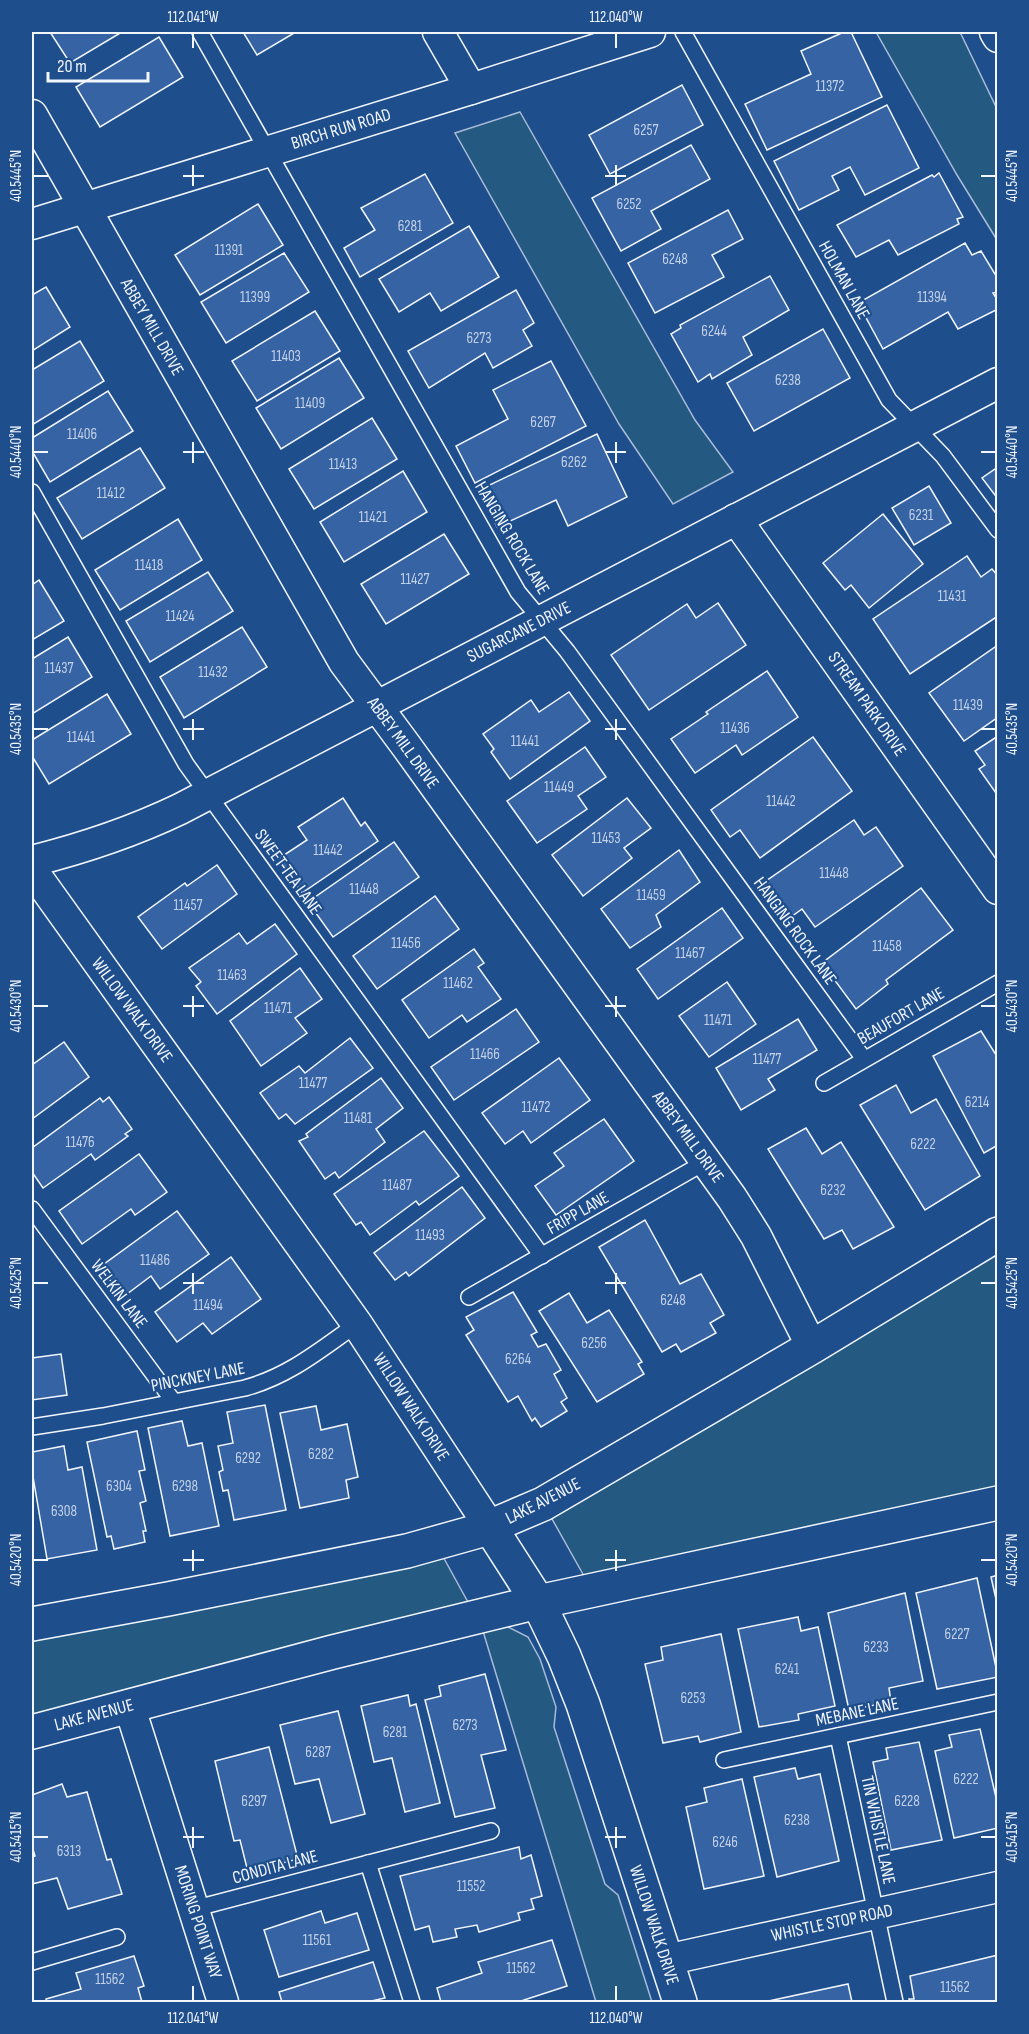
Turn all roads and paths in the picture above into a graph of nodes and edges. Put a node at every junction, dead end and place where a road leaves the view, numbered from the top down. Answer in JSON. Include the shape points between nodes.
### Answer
{"nodes":[{"id":1,"x":200,"y":32,"type":"edge"},
{"id":2,"x":438,"y":32,"type":"edge"},
{"id":3,"x":651,"y":32,"type":"edge"},
{"id":4,"x":683,"y":32,"type":"edge"},
{"id":5,"x":995,"y":32,"type":"edge"},
{"id":6,"x":998,"y":37,"type":"edge"},
{"id":7,"x":471,"y":89,"type":"junction"},
{"id":8,"x":32,"y":115,"type":"edge"},
{"id":9,"x":268,"y":151,"type":"junction"},
{"id":10,"x":84,"y":208,"type":"junction"},
{"id":11,"x":32,"y":224,"type":"edge"},
{"id":12,"x":998,"y":383,"type":"edge"},
{"id":13,"x":915,"y":426,"type":"junction"},
{"id":14,"x":32,"y":492,"type":"edge"},
{"id":15,"x":736,"y":519,"type":"junction"},
{"id":16,"x":998,"y":530,"type":"edge"},
{"id":17,"x":541,"y":621,"type":"junction"},
{"id":18,"x":376,"y":706,"type":"junction"},
{"id":19,"x":208,"y":794,"type":"junction"},
{"id":20,"x":32,"y":861,"type":"edge"},
{"id":21,"x":32,"y":870,"type":"edge"},
{"id":22,"x":998,"y":889,"type":"edge"},
{"id":23,"x":998,"y":983,"type":"edge"},
{"id":24,"x":864,"y":1059,"type":"junction"},
{"id":25,"x":824,"y":1083,"type":"dead end"},
{"id":26,"x":707,"y":1161,"type":"junction"},
{"id":27,"x":32,"y":1209,"type":"edge"},
{"id":28,"x":998,"y":1234,"type":"edge"},
{"id":29,"x":542,"y":1256,"type":"junction"},
{"id":30,"x":469,"y":1297,"type":"dead end"},
{"id":31,"x":357,"y":1324,"type":"junction"},
{"id":32,"x":812,"y":1347,"type":"junction"},
{"id":33,"x":174,"y":1402,"type":"junction"},
{"id":34,"x":32,"y":1426,"type":"edge"},
{"id":35,"x":998,"y":1503,"type":"edge"},
{"id":36,"x":490,"y":1527,"type":"junction"},
{"id":37,"x":538,"y":1602,"type":"junction"},
{"id":38,"x":32,"y":1624,"type":"edge"},
{"id":39,"x":998,"y":1702,"type":"edge"},
{"id":40,"x":129,"y":1705,"type":"junction"},
{"id":41,"x":32,"y":1732,"type":"edge"},
{"id":42,"x":838,"y":1736,"type":"junction"},
{"id":43,"x":724,"y":1760,"type":"dead end"},
{"id":44,"x":491,"y":1831,"type":"dead end"},
{"id":45,"x":368,"y":1863,"type":"junction"},
{"id":46,"x":998,"y":1887,"type":"edge"},
{"id":47,"x":193,"y":1909,"type":"junction"},
{"id":48,"x":876,"y":1914,"type":"junction"},
{"id":49,"x":117,"y":1937,"type":"dead end"},
{"id":50,"x":666,"y":1960,"type":"junction"},
{"id":51,"x":32,"y":1962,"type":"edge"},
{"id":52,"x":223,"y":2002,"type":"edge"},
{"id":53,"x":412,"y":2002,"type":"edge"},
{"id":54,"x":680,"y":2002,"type":"edge"},
{"id":55,"x":895,"y":2002,"type":"edge"}],
"edges":[{"from":1,"to":9,"type":"lane","name":"HANGING ROCK LANE"},
{"from":2,"to":7,"type":"street"},
{"from":3,"to":7,"type":"street","name":"BIRCH RUN ROAD"},
{"from":4,"to":13,"type":"lane","name":"HOLMAN LANE","via":[[889,400]]},
{"from":5,"to":6,"type":"street"},
{"from":7,"to":9,"type":"street","name":"BIRCH RUN ROAD"},
{"from":8,"to":10,"type":"street","name":"ABBEY MILL DRIVE"},
{"from":9,"to":10,"type":"street","name":"BIRCH RUN ROAD"},
{"from":9,"to":17,"type":"lane","name":"HANGING ROCK LANE","via":[[518,592]]},
{"from":10,"to":11,"type":"street","name":"BIRCH RUN ROAD"},
{"from":10,"to":18,"type":"street","name":"ABBEY MILL DRIVE","via":[[344,662]]},
{"from":12,"to":13,"type":"street","name":"SUGARCANE DRIVE"},
{"from":13,"to":15,"type":"street","name":"SUGARCANE DRIVE"},
{"from":13,"to":16,"type":"lane","name":"HOLMAN LANE","via":[[943,456]]},
{"from":14,"to":19,"type":"lane","name":"SWEET TEA LANE","via":[[186,764]]},
{"from":15,"to":17,"type":"street","name":"SUGARCANE DRIVE"},
{"from":15,"to":22,"type":"street","name":"STREAM PARK DRIVE"},
{"from":17,"to":18,"type":"street","name":"SUGARCANE DRIVE"},
{"from":17,"to":24,"type":"lane","name":"HANGING ROCK LANE","via":[[567,651]]},
{"from":18,"to":19,"type":"street","name":"SUGARCANE DRIVE"},
{"from":18,"to":26,"type":"street","name":"ABBEY MILL DRIVE"},
{"from":19,"to":20,"type":"street","name":"SUGARCANE DRIVE","via":[[147,825]]},
{"from":19,"to":29,"type":"lane","name":"SWEET TEA LANE"},
{"from":21,"to":31,"type":"street","name":"WILLOW WALK DRIVE"},
{"from":23,"to":24,"type":"lane","name":"BEAUFORT LANE"},
{"from":24,"to":25,"type":"lane","name":"BEAUFORT LANE"},
{"from":26,"to":29,"type":"lane","name":"FRIPP LANE"},
{"from":26,"to":32,"type":"street","name":"ABBEY MILL DRIVE","via":[[756,1236]]},
{"from":27,"to":33,"type":"lane","name":"WELKIN LANE"},
{"from":28,"to":32,"type":"street","name":"LAKE AVENUE"},
{"from":29,"to":30,"type":"lane","name":"FRIPP LANE"},
{"from":31,"to":33,"type":"lane","name":"PINCKNEY LANE","via":[[278,1377]]},
{"from":31,"to":36,"type":"street","name":"WILLOW WALK DRIVE"},
{"from":32,"to":36,"type":"street","name":"LAKE AVENUE","via":[[543,1504]]},
{"from":33,"to":34,"type":"lane","name":"PINCKNEY LANE"},
{"from":35,"to":37,"type":"street","name":"LAKE AVENUE"},
{"from":36,"to":37,"type":"street","name":"WILLOW WALK DRIVE"},
{"from":36,"to":38,"type":"street","name":"LAKE AVENUE","via":[[396,1553]]},
{"from":37,"to":40,"type":"street","name":"LAKE AVENUE"},
{"from":37,"to":50,"type":"street","name":"WILLOW WALK DRIVE","via":[[583,1704]]},
{"from":39,"to":42,"type":"lane","name":"MEBANE LANE"},
{"from":40,"to":41,"type":"street","name":"LAKE AVENUE"},
{"from":40,"to":47,"type":"street","name":"MORING POINT WAY"},
{"from":42,"to":43,"type":"lane","name":"MEBANE LANE"},
{"from":42,"to":48,"type":"lane","name":"TIN WHISTLE LANE"},
{"from":44,"to":45,"type":"lane","name":"CONDITA LANE"},
{"from":45,"to":47,"type":"lane","name":"CONDITA LANE"},
{"from":45,"to":53,"type":"lane"},
{"from":46,"to":48,"type":"street","name":"WHISTLE STOP ROAD"},
{"from":47,"to":52,"type":"street","name":"MORING POINT WAY"},
{"from":48,"to":50,"type":"street","name":"WHISTLE STOP ROAD"},
{"from":48,"to":55,"type":"lane","name":"TIN WHISTLE LANE"},
{"from":49,"to":51,"type":"lane"},
{"from":50,"to":54,"type":"street","name":"WILLOW WALK DRIVE"}]}
